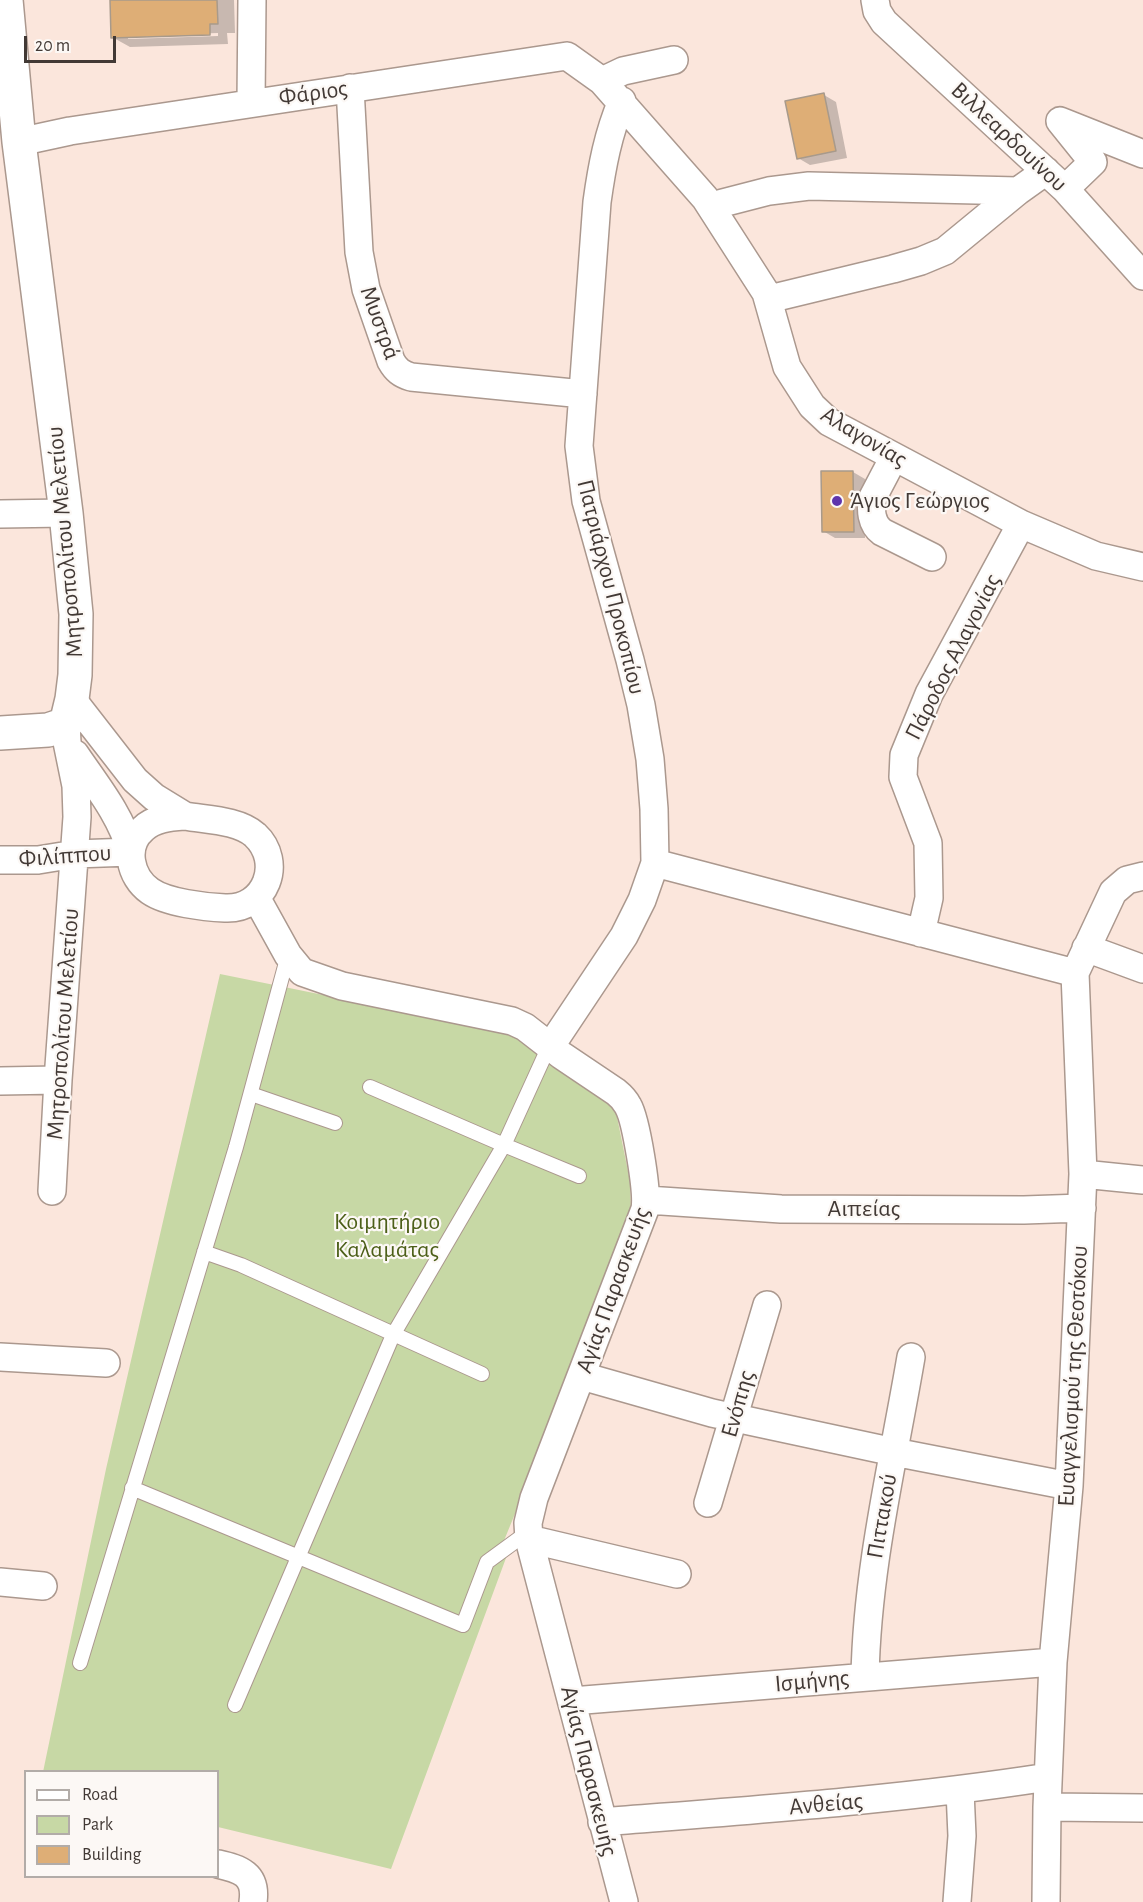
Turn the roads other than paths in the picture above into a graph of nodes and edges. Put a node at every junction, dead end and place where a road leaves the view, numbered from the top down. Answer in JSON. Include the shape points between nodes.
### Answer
{"nodes":[{"id":1,"x":6,"y":0,"type":"edge"},
{"id":2,"x":252,"y":0,"type":"edge"},
{"id":3,"x":875,"y":0,"type":"edge"},
{"id":4,"x":674,"y":60,"type":"dead end"},
{"id":5,"x":602,"y":81,"type":"junction"},
{"id":6,"x":350,"y":88,"type":"junction"},
{"id":7,"x":622,"y":101,"type":"junction"},
{"id":8,"x":252,"y":102,"type":"junction"},
{"id":9,"x":9,"y":144,"type":"edge"},
{"id":10,"x":1143,"y":154,"type":"edge"},
{"id":11,"x":1055,"y":180,"type":"junction"},
{"id":12,"x":1018,"y":191,"type":"junction"},
{"id":13,"x":711,"y":206,"type":"junction"},
{"id":14,"x":1143,"y":276,"type":"edge"},
{"id":15,"x":769,"y":299,"type":"junction"},
{"id":16,"x":583,"y":394,"type":"junction"},
{"id":17,"x":894,"y":457,"type":"junction"},
{"id":18,"x":66,"y":513,"type":"junction"},
{"id":19,"x":0,"y":514,"type":"edge"},
{"id":20,"x":1021,"y":524,"type":"junction"},
{"id":21,"x":932,"y":556,"type":"dead end"},
{"id":22,"x":1143,"y":567,"type":"edge"},
{"id":23,"x":68,"y":722,"type":"junction"},
{"id":24,"x":0,"y":733,"type":"edge"},
{"id":25,"x":185,"y":816,"type":"junction"},
{"id":26,"x":130,"y":852,"type":"junction"},
{"id":27,"x":75,"y":854,"type":"junction"},
{"id":28,"x":0,"y":860,"type":"edge"},
{"id":29,"x":655,"y":863,"type":"junction"},
{"id":30,"x":1143,"y":876,"type":"edge"},
{"id":31,"x":257,"y":899,"type":"junction"},
{"id":32,"x":921,"y":933,"type":"junction"},
{"id":33,"x":1086,"y":948,"type":"junction"},
{"id":34,"x":288,"y":955,"type":"junction"},
{"id":35,"x":1143,"y":969,"type":"edge"},
{"id":36,"x":1075,"y":973,"type":"junction"},
{"id":37,"x":550,"y":1047,"type":"junction"},
{"id":38,"x":57,"y":1080,"type":"junction"},
{"id":39,"x":0,"y":1081,"type":"edge"},
{"id":40,"x":370,"y":1087,"type":"dead end"},
{"id":41,"x":251,"y":1094,"type":"junction"},
{"id":42,"x":335,"y":1123,"type":"dead end"},
{"id":43,"x":504,"y":1145,"type":"junction"},
{"id":44,"x":1083,"y":1174,"type":"junction"},
{"id":45,"x":579,"y":1176,"type":"dead end"},
{"id":46,"x":1143,"y":1180,"type":"edge"},
{"id":47,"x":52,"y":1191,"type":"dead end"},
{"id":48,"x":647,"y":1200,"type":"junction"},
{"id":49,"x":1082,"y":1208,"type":"junction"},
{"id":50,"x":204,"y":1252,"type":"junction"},
{"id":51,"x":767,"y":1305,"type":"dead end"},
{"id":52,"x":393,"y":1335,"type":"junction"},
{"id":53,"x":911,"y":1356,"type":"dead end"},
{"id":54,"x":0,"y":1357,"type":"edge"},
{"id":55,"x":106,"y":1363,"type":"dead end"},
{"id":56,"x":482,"y":1374,"type":"dead end"},
{"id":57,"x":582,"y":1376,"type":"junction"},
{"id":58,"x":734,"y":1418,"type":"junction"},
{"id":59,"x":894,"y":1452,"type":"junction"},
{"id":60,"x":1069,"y":1486,"type":"junction"},
{"id":61,"x":132,"y":1488,"type":"junction"},
{"id":62,"x":708,"y":1503,"type":"dead end"},
{"id":63,"x":529,"y":1535,"type":"junction"},
{"id":64,"x":297,"y":1557,"type":"junction"},
{"id":65,"x":677,"y":1574,"type":"dead end"},
{"id":66,"x":0,"y":1582,"type":"edge"},
{"id":67,"x":43,"y":1586,"type":"dead end"},
{"id":68,"x":1053,"y":1662,"type":"junction"},
{"id":69,"x":80,"y":1663,"type":"dead end"},
{"id":70,"x":865,"y":1677,"type":"junction"},
{"id":71,"x":572,"y":1701,"type":"junction"},
{"id":72,"x":235,"y":1705,"type":"dead end"},
{"id":73,"x":1048,"y":1777,"type":"junction"},
{"id":74,"x":960,"y":1791,"type":"junction"},
{"id":75,"x":1047,"y":1807,"type":"junction"},
{"id":76,"x":1143,"y":1808,"type":"edge"},
{"id":77,"x":602,"y":1822,"type":"junction"},
{"id":78,"x":219,"y":1864,"type":"edge"},
{"id":79,"x":253,"y":1902,"type":"edge"},
{"id":80,"x":624,"y":1902,"type":"edge"},
{"id":81,"x":957,"y":1902,"type":"edge"},
{"id":82,"x":1046,"y":1902,"type":"edge"}],
"edges":[{"from":1,"to":9,"type":"main road","name":"Μητροπολίτου Μελετίου"},
{"from":2,"to":8,"type":"street"},
{"from":3,"to":11,"type":"street","name":"Βιλλεαρδουίνου","via":[[884,22]]},
{"from":4,"to":5,"type":"street","via":[[623,70]]},
{"from":5,"to":6,"type":"street","name":"Φάριος","via":[[564,48]]},
{"from":5,"to":7,"type":"street","name":"Αλαγονίας"},
{"from":6,"to":8,"type":"street","name":"Φάριος"},
{"from":6,"to":16,"type":"street","name":"Μυστρά","via":[[359,252],[366,289],[396,369],[411,377]]},
{"from":7,"to":13,"type":"street","name":"Αλαγονίας"},
{"from":7,"to":16,"type":"street","name":"Πατριάρχου Προκοπίου","via":[[602,161]]},
{"from":8,"to":9,"type":"street","name":"Φάριος"},
{"from":9,"to":18,"type":"main road","name":"Μητροπολίτου Μελετίου"},
{"from":10,"to":11,"type":"street","via":[[1060,121],[1093,162]]},
{"from":11,"to":12,"type":"street"},
{"from":11,"to":14,"type":"street","name":"Βιλλεαρδουίνου"},
{"from":12,"to":13,"type":"street","via":[[809,186],[769,191]]},
{"from":12,"to":15,"type":"street","via":[[937,255]]},
{"from":13,"to":15,"type":"street","name":"Αλαγονίας"},
{"from":15,"to":17,"type":"street","name":"Αλαγονίας","via":[[788,367],[812,406],[829,422]]},
{"from":16,"to":29,"type":"street","name":"Πατριάρχου Προκοπίου","via":[[579,446],[586,501],[640,705],[651,769]]},
{"from":17,"to":20,"type":"street","name":"Αλαγονίας"},
{"from":17,"to":21,"type":"street","via":[[873,497],[873,522],[882,532]]},
{"from":18,"to":19,"type":"street"},
{"from":18,"to":23,"type":"main road","name":"Μητροπολίτου Μελετίου","via":[[76,626],[75,675]]},
{"from":20,"to":22,"type":"street","name":"Αλαγονίας","via":[[1096,556]]},
{"from":20,"to":32,"type":"street","name":"Πάροδος Αλαγονίας","via":[[929,694],[904,755],[903,777],[928,843],[929,898]]},
{"from":23,"to":24,"type":"main road","via":[[48,730]]},
{"from":23,"to":25,"type":"street","via":[[153,797]]},
{"from":23,"to":26,"type":"street","via":[[127,837]]},
{"from":23,"to":27,"type":"street","name":"Μητροπολίτου Μελετίου","via":[[76,786]]},
{"from":25,"to":26,"type":"street","via":[[156,820],[143,828]]},
{"from":25,"to":31,"type":"street","via":[[239,826],[254,834],[266,849],[269,869],[266,886]]},
{"from":26,"to":27,"type":"street","name":"Φιλίππου"},
{"from":26,"to":31,"type":"street","via":[[139,880],[149,891],[165,898],[233,909]]},
{"from":27,"to":28,"type":"street","name":"Φιλίππου","via":[[38,860]]},
{"from":27,"to":38,"type":"street","name":"Μητροπολίτου Μελετίου"},
{"from":29,"to":32,"type":"street"},
{"from":29,"to":37,"type":"street","name":"Πατριάρχου Προκοπίου","via":[[624,936]]},
{"from":30,"to":33,"type":"street","name":"Ευαγγελισμού της Θεοτόκου","via":[[1127,880],[1113,892]]},
{"from":31,"to":34,"type":"street","name":"Αγίας Παρασκευής"},
{"from":32,"to":36,"type":"street"},
{"from":33,"to":35,"type":"street"},
{"from":33,"to":36,"type":"street","name":"Ευαγγελισμού της Θεοτόκου"},
{"from":34,"to":37,"type":"street","name":"Αγίας Παρασκευής","via":[[302,972],[314,977],[512,1021]]},
{"from":34,"to":41,"type":"lane"},
{"from":36,"to":44,"type":"street","name":"Ευαγγελισμού της Θεοτόκου"},
{"from":37,"to":43,"type":"lane"},
{"from":37,"to":48,"type":"street","name":"Αγίας Παρασκευής","via":[[624,1098]]},
{"from":38,"to":39,"type":"street"},
{"from":38,"to":47,"type":"street","name":"Μητροπολίτου Μελετίου"},
{"from":40,"to":43,"type":"lane"},
{"from":41,"to":42,"type":"lane"},
{"from":41,"to":50,"type":"lane"},
{"from":43,"to":45,"type":"lane"},
{"from":43,"to":52,"type":"lane"},
{"from":44,"to":46,"type":"street"},
{"from":44,"to":49,"type":"street","name":"Ευαγγελισμού της Θεοτόκου"},
{"from":48,"to":49,"type":"street","name":"Αιπείας","via":[[781,1209]]},
{"from":48,"to":57,"type":"street","name":"Αγίας Παρασκευής"},
{"from":49,"to":60,"type":"street","name":"Ευαγγελισμού της Θεοτόκου"},
{"from":50,"to":52,"type":"lane"},
{"from":50,"to":61,"type":"lane"},
{"from":51,"to":58,"type":"street","name":"Ενόπης"},
{"from":52,"to":56,"type":"lane"},
{"from":52,"to":64,"type":"lane"},
{"from":53,"to":59,"type":"street","name":"Πιττακού"},
{"from":54,"to":55,"type":"street"},
{"from":57,"to":58,"type":"street"},
{"from":57,"to":63,"type":"street","name":"Αγίας Παρασκευής","via":[[534,1498]]},
{"from":58,"to":59,"type":"street"},
{"from":58,"to":62,"type":"street","name":"Ενόπης"},
{"from":59,"to":60,"type":"street"},
{"from":59,"to":70,"type":"street","name":"Πιττακού","via":[[870,1593]]},
{"from":60,"to":68,"type":"street","name":"Ευαγγελισμού της Θεοτόκου"},
{"from":61,"to":64,"type":"lane"},
{"from":61,"to":69,"type":"lane"},
{"from":63,"to":64,"type":"lane","via":[[487,1562],[463,1625]]},
{"from":63,"to":65,"type":"street"},
{"from":63,"to":71,"type":"street","name":"Αγίας Παρασκευής"},
{"from":64,"to":72,"type":"lane"},
{"from":66,"to":67,"type":"street"},
{"from":68,"to":70,"type":"street","name":"Ισμήνης"},
{"from":68,"to":73,"type":"street","name":"Ευαγγελισμού της Θεοτόκου"},
{"from":70,"to":71,"type":"street","name":"Ισμήνης"},
{"from":71,"to":77,"type":"street","name":"Αγίας Παρασκευής"},
{"from":73,"to":74,"type":"street","name":"Ανθείας"},
{"from":73,"to":75,"type":"street","name":"Ευαγγελισμού της Θεοτόκου"},
{"from":74,"to":77,"type":"street","name":"Ανθείας"},
{"from":74,"to":81,"type":"street","via":[[962,1836]]},
{"from":75,"to":76,"type":"street"},
{"from":75,"to":82,"type":"street","name":"Ευαγγελισμού της Θεοτόκου"},
{"from":77,"to":80,"type":"street","name":"Αγίας Παρασκευής"},
{"from":78,"to":79,"type":"street","via":[[246,1875],[252,1885]]}]}
